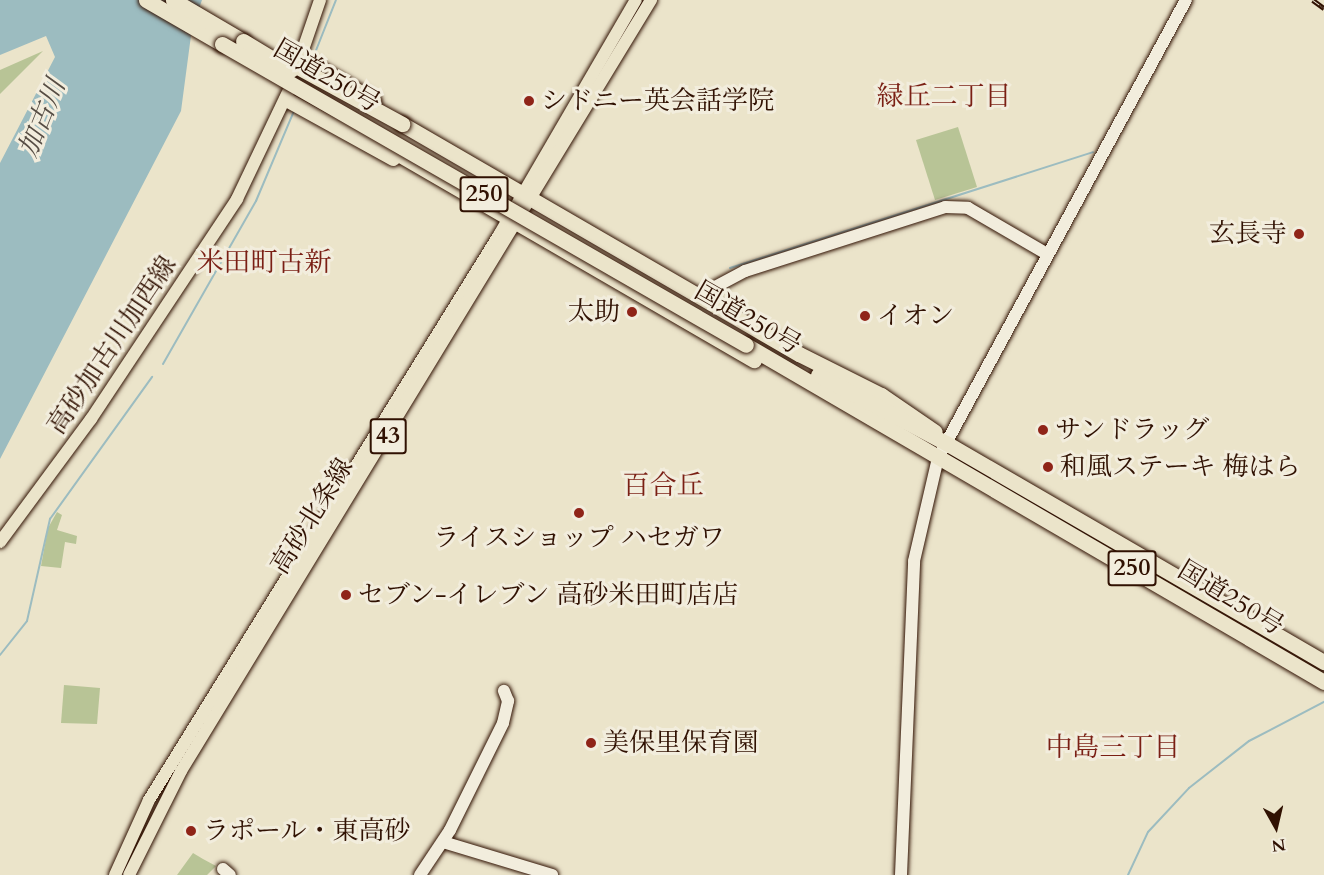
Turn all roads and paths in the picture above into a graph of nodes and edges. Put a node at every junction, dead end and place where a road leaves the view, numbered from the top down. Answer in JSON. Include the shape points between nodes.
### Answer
{"nodes":[{"id":1,"x":146,"y":0,"type":"edge"},
{"id":2,"x":173,"y":0,"type":"edge"},
{"id":3,"x":320,"y":0,"type":"edge"},
{"id":4,"x":636,"y":0,"type":"edge"},
{"id":5,"x":651,"y":0,"type":"edge"},
{"id":6,"x":1186,"y":0,"type":"edge"},
{"id":7,"x":243,"y":41,"type":"junction"},
{"id":8,"x":222,"y":44,"type":"junction"},
{"id":9,"x":300,"y":57,"type":"junction"},
{"id":10,"x":286,"y":99,"type":"junction"},
{"id":11,"x":522,"y":193,"type":"junction"},
{"id":12,"x":506,"y":220,"type":"junction"},
{"id":13,"x":1047,"y":254,"type":"junction"},
{"id":14,"x":700,"y":295,"type":"junction"},
{"id":15,"x":748,"y":340,"type":"junction"},
{"id":16,"x":946,"y":443,"type":"junction"},
{"id":17,"x":938,"y":458,"type":"junction"},
{"id":18,"x":0,"y":542,"type":"edge"},
{"id":19,"x":1324,"y":662,"type":"edge"},
{"id":20,"x":1324,"y":682,"type":"edge"},
{"id":21,"x":504,"y":691,"type":"dead end"},
{"id":22,"x":443,"y":842,"type":"junction"},
{"id":23,"x":115,"y":875,"type":"edge"},
{"id":24,"x":129,"y":875,"type":"edge"},
{"id":25,"x":420,"y":875,"type":"edge"},
{"id":26,"x":552,"y":875,"type":"edge"},
{"id":27,"x":901,"y":875,"type":"edge"}],
"edges":[{"from":1,"to":8,"type":"highway","name":"国道250号","number":"250"},
{"from":2,"to":7,"type":"highway","name":"国道250号","number":"250"},
{"from":3,"to":9,"type":"main road","name":"高砂加古川加西線"},
{"from":4,"to":11,"type":"main road","name":"高砂北条線","number":"43"},
{"from":5,"to":11,"type":"main road","name":"高砂北条線","number":"43"},
{"from":6,"to":13,"type":"street"},
{"from":7,"to":11,"type":"highway","number":"250","bridge":true,"via":[[402,124]]},
{"from":7,"to":15,"type":"highway","name":"国道250号","number":"250","bridge":true},
{"from":8,"to":12,"type":"highway","number":"250","bridge":true,"via":[[290,91]]},
{"from":8,"to":15,"type":"highway","name":"国道250号","number":"250","bridge":true},
{"from":9,"to":10,"type":"main road","name":"高砂加古川加西線"},
{"from":9,"to":11,"type":"highway","via":[[486,166]]},
{"from":10,"to":12,"type":"highway"},
{"from":10,"to":18,"type":"main road","name":"高砂加古川加西線","via":[[237,199],[91,419]]},
{"from":11,"to":12,"type":"main road","name":"高砂北条線","number":"43"},
{"from":11,"to":14,"type":"highway","number":"250"},
{"from":12,"to":17,"type":"highway","number":"250","via":[[908,448]]},
{"from":12,"to":23,"type":"main road","name":"高砂北条線","number":"43","via":[[149,800]]},
{"from":12,"to":24,"type":"main road","name":"高砂北条線","number":"43","via":[[181,771]]},
{"from":13,"to":14,"type":"street","via":[[968,208],[945,207],[745,271]]},
{"from":13,"to":16,"type":"street"},
{"from":14,"to":16,"type":"highway","number":"250","via":[[919,418]]},
{"from":15,"to":16,"type":"highway","name":"国道250号","number":"250"},
{"from":15,"to":17,"type":"highway","name":"国道250号","number":"250"},
{"from":16,"to":17,"type":"street"},
{"from":16,"to":19,"type":"highway","name":"国道250号","number":"250"},
{"from":17,"to":20,"type":"highway","name":"国道250号","number":"250"},
{"from":17,"to":27,"type":"street","via":[[914,561]]},
{"from":21,"to":22,"type":"street","via":[[508,701],[503,723]]},
{"from":22,"to":25,"type":"street"},
{"from":22,"to":26,"type":"street"}]}
